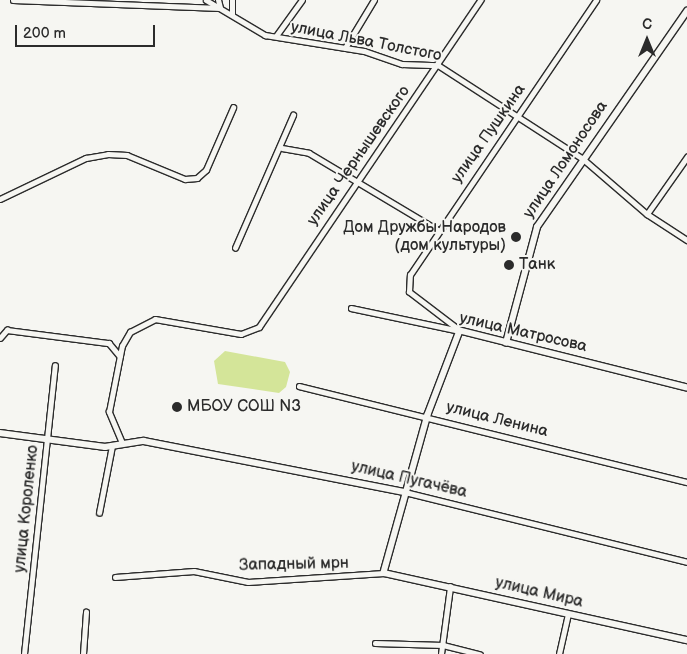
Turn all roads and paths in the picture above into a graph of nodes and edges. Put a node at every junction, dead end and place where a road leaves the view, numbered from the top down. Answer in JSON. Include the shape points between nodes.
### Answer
{"nodes":[{"id":1,"x":13,"y":0,"type":"edge"},
{"id":2,"x":206,"y":0,"type":"edge"},
{"id":3,"x":218,"y":0,"type":"edge"},
{"id":4,"x":232,"y":0,"type":"edge"},
{"id":5,"x":302,"y":0,"type":"edge"},
{"id":6,"x":374,"y":0,"type":"edge"},
{"id":7,"x":480,"y":0,"type":"edge"},
{"id":8,"x":596,"y":0,"type":"edge"},
{"id":9,"x":84,"y":1,"type":"edge"},
{"id":10,"x":220,"y":8,"type":"junction"},
{"id":11,"x":687,"y":11,"type":"edge"},
{"id":12,"x":232,"y":14,"type":"junction"},
{"id":13,"x":276,"y":36,"type":"junction"},
{"id":14,"x":345,"y":48,"type":"junction"},
{"id":15,"x":438,"y":65,"type":"junction"},
{"id":16,"x":233,"y":108,"type":"dead end"},
{"id":17,"x":293,"y":115,"type":"dead end"},
{"id":18,"x":518,"y":115,"type":"junction"},
{"id":19,"x":282,"y":148,"type":"junction"},
{"id":20,"x":687,"y":157,"type":"edge"},
{"id":21,"x":582,"y":158,"type":"junction"},
{"id":22,"x":354,"y":181,"type":"junction"},
{"id":23,"x":0,"y":199,"type":"edge"},
{"id":24,"x":647,"y":214,"type":"junction"},
{"id":25,"x":438,"y":230,"type":"junction"},
{"id":26,"x":687,"y":240,"type":"edge"},
{"id":27,"x":235,"y":248,"type":"dead end"},
{"id":28,"x":351,"y":308,"type":"dead end"},
{"id":29,"x":460,"y":331,"type":"junction"},
{"id":30,"x":0,"y":338,"type":"edge"},
{"id":31,"x":506,"y":343,"type":"junction"},
{"id":32,"x":120,"y":356,"type":"junction"},
{"id":33,"x":55,"y":366,"type":"dead end"},
{"id":34,"x":299,"y":386,"type":"dead end"},
{"id":35,"x":687,"y":388,"type":"edge"},
{"id":36,"x":428,"y":415,"type":"junction"},
{"id":37,"x":0,"y":433,"type":"edge"},
{"id":38,"x":47,"y":439,"type":"junction"},
{"id":39,"x":122,"y":443,"type":"junction"},
{"id":40,"x":112,"y":446,"type":"junction"},
{"id":41,"x":687,"y":482,"type":"edge"},
{"id":42,"x":405,"y":492,"type":"junction"},
{"id":43,"x":99,"y":512,"type":"dead end"},
{"id":44,"x":687,"y":562,"type":"edge"},
{"id":45,"x":384,"y":573,"type":"junction"},
{"id":46,"x":115,"y":577,"type":"dead end"},
{"id":47,"x":450,"y":587,"type":"junction"},
{"id":48,"x":86,"y":612,"type":"dead end"},
{"id":49,"x":568,"y":614,"type":"junction"},
{"id":50,"x":687,"y":640,"type":"edge"},
{"id":51,"x":375,"y":643,"type":"dead end"},
{"id":52,"x":443,"y":646,"type":"junction"},
{"id":53,"x":24,"y":654,"type":"edge"},
{"id":54,"x":83,"y":654,"type":"edge"},
{"id":55,"x":441,"y":654,"type":"edge"},
{"id":56,"x":480,"y":654,"type":"edge"},
{"id":57,"x":560,"y":654,"type":"edge"}],
"edges":[{"from":1,"to":9,"type":"street"},
{"from":2,"to":10,"type":"street","name":"улица Льва Толстого"},
{"from":3,"to":10,"type":"street"},
{"from":4,"to":12,"type":"street"},
{"from":5,"to":13,"type":"street"},
{"from":6,"to":14,"type":"street"},
{"from":7,"to":15,"type":"street","name":"улица Чернышевского"},
{"from":8,"to":18,"type":"street","name":"улица Пушкина"},
{"from":9,"to":10,"type":"street"},
{"from":10,"to":12,"type":"street","name":"улица Льва Толстого"},
{"from":11,"to":21,"type":"street","name":"улица Ломоносова"},
{"from":12,"to":13,"type":"street","name":"улица Льва Толстого","via":[[258,33]]},
{"from":13,"to":14,"type":"street","name":"улица Льва Толстого"},
{"from":14,"to":15,"type":"street","name":"улица Льва Толстого","via":[[402,64]]},
{"from":15,"to":18,"type":"street","name":"улица Льва Толстого"},
{"from":15,"to":22,"type":"street","name":"улица Чернышевского"},
{"from":16,"to":23,"type":"street","via":[[206,170],[197,178],[185,179],[127,155],[108,154],[86,158]]},
{"from":17,"to":19,"type":"street"},
{"from":18,"to":21,"type":"street","name":"улица Льва Толстого"},
{"from":18,"to":25,"type":"street","name":"улица Пушкина"},
{"from":19,"to":22,"type":"street","via":[[309,153]]},
{"from":19,"to":27,"type":"street"},
{"from":20,"to":24,"type":"street"},
{"from":21,"to":24,"type":"street","name":"улица Льва Толстого"},
{"from":21,"to":31,"type":"street","name":"улица Ломоносова","via":[[534,233]]},
{"from":22,"to":25,"type":"street"},
{"from":22,"to":32,"type":"street","name":"улица Чернышевского","via":[[259,327],[241,334],[150,320],[130,332]]},
{"from":24,"to":26,"type":"street","name":"улица Льва Толстого"},
{"from":25,"to":29,"type":"street","name":"улица Пушкина","via":[[407,284],[412,295]]},
{"from":28,"to":29,"type":"street","name":"улица Матросова"},
{"from":29,"to":31,"type":"street","name":"улица Матросова"},
{"from":29,"to":36,"type":"street"},
{"from":30,"to":32,"type":"street","via":[[7,330],[109,344]]},
{"from":31,"to":35,"type":"street","name":"улица Матросова"},
{"from":32,"to":39,"type":"street","via":[[109,419]]},
{"from":33,"to":38,"type":"street","name":"улица Короленко"},
{"from":34,"to":36,"type":"street","name":"улица Ленина"},
{"from":36,"to":41,"type":"street","name":"улица Ленина"},
{"from":36,"to":42,"type":"street"},
{"from":37,"to":38,"type":"street"},
{"from":38,"to":40,"type":"street"},
{"from":38,"to":53,"type":"street","name":"улица Короленко"},
{"from":39,"to":40,"type":"street","name":"улица Пугачёва"},
{"from":39,"to":42,"type":"street","name":"улица Пугачёва","via":[[144,441]]},
{"from":40,"to":43,"type":"street"},
{"from":42,"to":44,"type":"street","name":"улица Пугачёва"},
{"from":42,"to":45,"type":"street"},
{"from":45,"to":46,"type":"street","name":"Западный мрн","via":[[248,582],[194,571]]},
{"from":45,"to":47,"type":"street","name":"улица Мира"},
{"from":47,"to":49,"type":"street","name":"улица Мира"},
{"from":47,"to":52,"type":"street"},
{"from":48,"to":54,"type":"street"},
{"from":49,"to":50,"type":"street","name":"улица Мира"},
{"from":49,"to":57,"type":"street"},
{"from":51,"to":52,"type":"street"},
{"from":52,"to":55,"type":"street"},
{"from":52,"to":56,"type":"street"}]}
